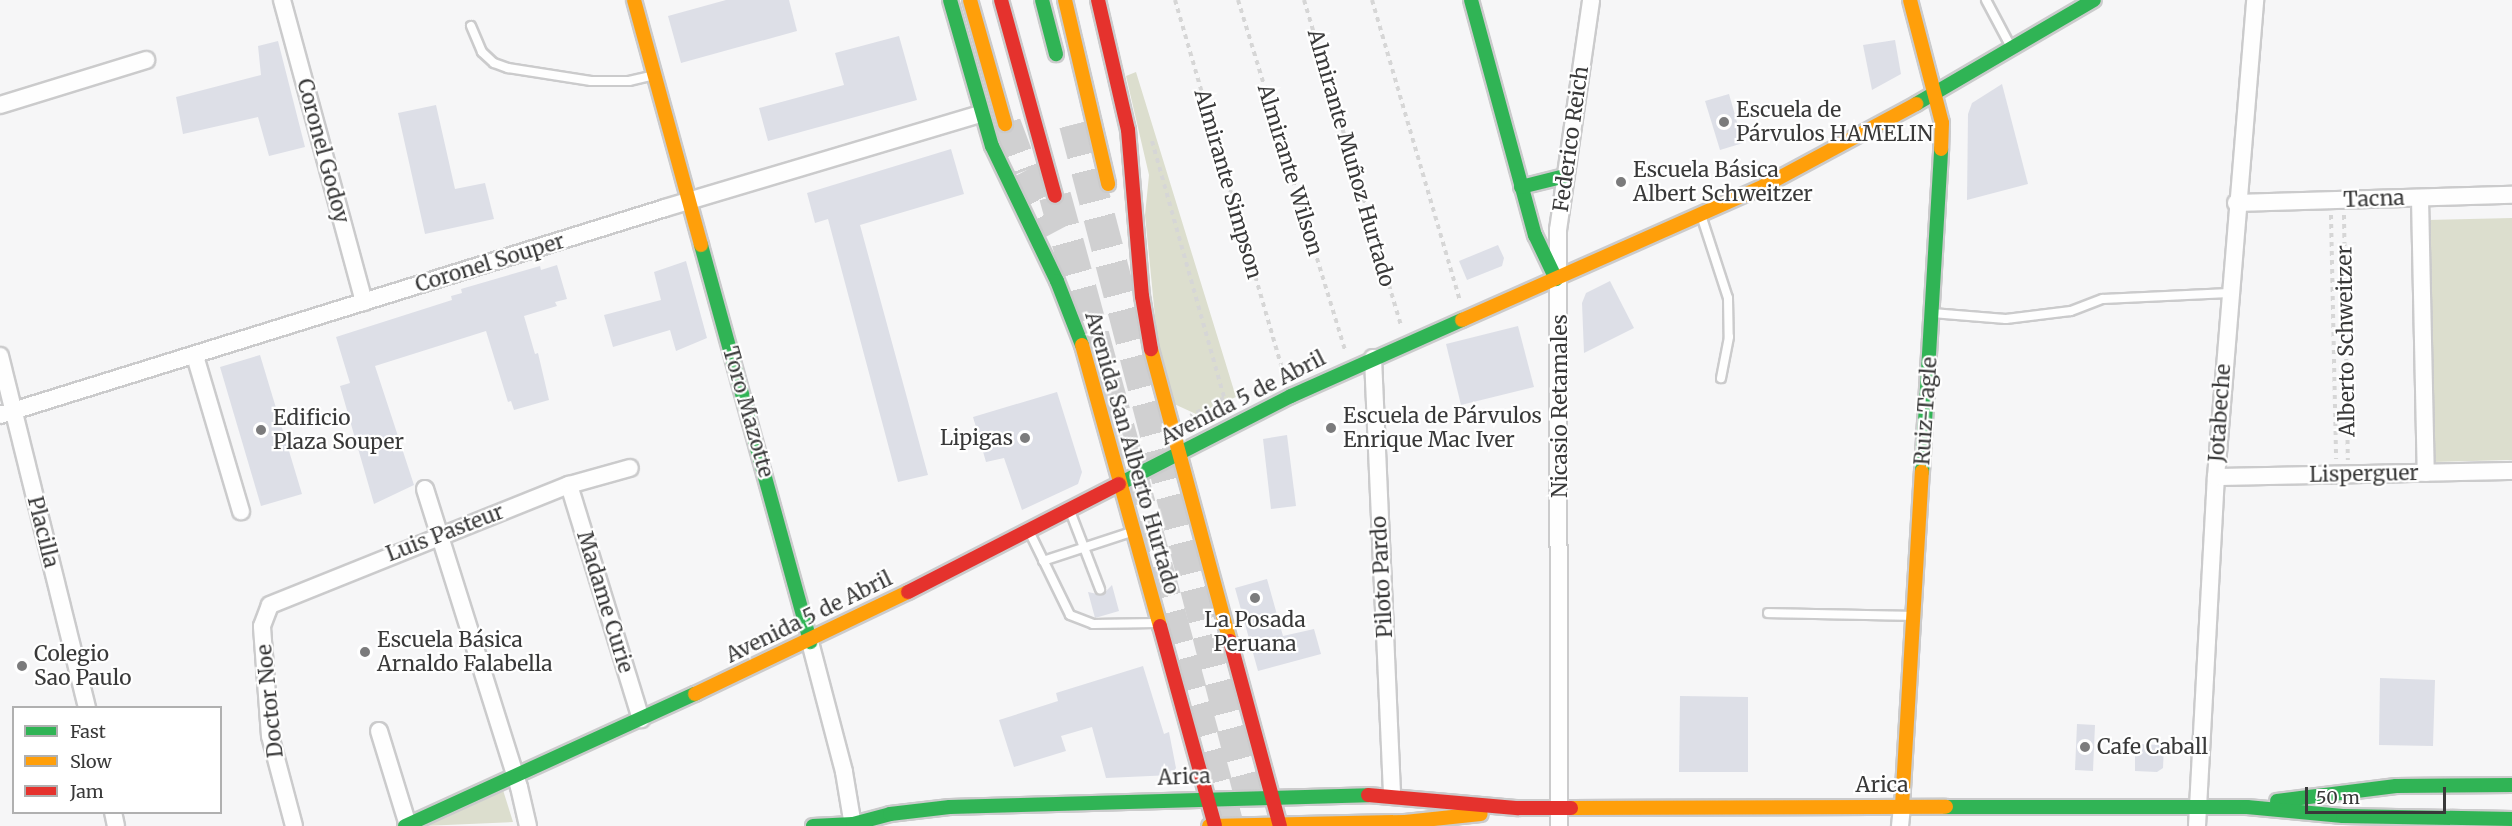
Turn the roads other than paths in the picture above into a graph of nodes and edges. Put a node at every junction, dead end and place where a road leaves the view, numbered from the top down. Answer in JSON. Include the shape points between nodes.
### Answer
{"nodes":[{"id":1,"x":282,"y":0,"type":"edge"},
{"id":2,"x":634,"y":0,"type":"edge"},
{"id":3,"x":950,"y":0,"type":"edge"},
{"id":4,"x":970,"y":0,"type":"edge"},
{"id":5,"x":1001,"y":0,"type":"edge"},
{"id":6,"x":1042,"y":0,"type":"edge"},
{"id":7,"x":1065,"y":0,"type":"edge"},
{"id":8,"x":1098,"y":0,"type":"edge"},
{"id":9,"x":1471,"y":0,"type":"edge"},
{"id":10,"x":1591,"y":0,"type":"edge"},
{"id":11,"x":1910,"y":0,"type":"edge"},
{"id":12,"x":1986,"y":0,"type":"edge"},
{"id":13,"x":2094,"y":0,"type":"edge"},
{"id":14,"x":2255,"y":0,"type":"edge"},
{"id":15,"x":471,"y":26,"type":"dead end"},
{"id":16,"x":2013,"y":50,"type":"junction"},
{"id":17,"x":146,"y":60,"type":"dead end"},
{"id":18,"x":1060,"y":68,"type":"dead end"},
{"id":19,"x":654,"y":75,"type":"junction"},
{"id":20,"x":1936,"y":93,"type":"junction"},
{"id":21,"x":0,"y":105,"type":"edge"},
{"id":22,"x":981,"y":114,"type":"junction"},
{"id":23,"x":1005,"y":124,"type":"tunnel mouth"},
{"id":24,"x":1565,"y":176,"type":"junction"},
{"id":25,"x":1108,"y":184,"type":"dead end"},
{"id":26,"x":1521,"y":187,"type":"junction"},
{"id":27,"x":2512,"y":195,"type":"edge"},
{"id":28,"x":1055,"y":196,"type":"tunnel mouth"},
{"id":29,"x":2420,"y":198,"type":"junction"},
{"id":30,"x":688,"y":201,"type":"junction"},
{"id":31,"x":2236,"y":203,"type":"junction"},
{"id":32,"x":1701,"y":215,"type":"junction"},
{"id":33,"x":1556,"y":279,"type":"junction"},
{"id":34,"x":2229,"y":293,"type":"junction"},
{"id":35,"x":364,"y":302,"type":"junction"},
{"id":36,"x":1932,"y":313,"type":"junction"},
{"id":37,"x":0,"y":356,"type":"edge"},
{"id":38,"x":195,"y":356,"type":"junction"},
{"id":39,"x":1373,"y":358,"type":"junction"},
{"id":40,"x":1721,"y":378,"type":"dead end"},
{"id":41,"x":7,"y":413,"type":"edge"},
{"id":42,"x":1176,"y":455,"type":"junction"},
{"id":43,"x":630,"y":468,"type":"dead end"},
{"id":44,"x":2512,"y":471,"type":"edge"},
{"id":45,"x":2426,"y":473,"type":"junction"},
{"id":46,"x":2216,"y":477,"type":"junction"},
{"id":47,"x":1122,"y":484,"type":"junction"},
{"id":48,"x":569,"y":485,"type":"junction"},
{"id":49,"x":425,"y":489,"type":"dead end"},
{"id":50,"x":241,"y":510,"type":"dead end"},
{"id":51,"x":1070,"y":510,"type":"junction"},
{"id":52,"x":1029,"y":531,"type":"junction"},
{"id":53,"x":1135,"y":531,"type":"junction"},
{"id":54,"x":439,"y":535,"type":"junction"},
{"id":55,"x":1083,"y":546,"type":"junction"},
{"id":56,"x":1043,"y":561,"type":"junction"},
{"id":57,"x":1100,"y":589,"type":"dead end"},
{"id":58,"x":266,"y":610,"type":"joint"},
{"id":59,"x":1768,"y":613,"type":"dead end"},
{"id":60,"x":1110,"y":614,"type":"dead end"},
{"id":61,"x":1913,"y":616,"type":"junction"},
{"id":62,"x":1115,"y":623,"type":"junction"},
{"id":63,"x":1160,"y":623,"type":"junction"},
{"id":64,"x":810,"y":642,"type":"junction"},
{"id":65,"x":86,"y":706,"type":"edge"},
{"id":66,"x":641,"y":719,"type":"junction"},
{"id":67,"x":379,"y":731,"type":"dead end"},
{"id":68,"x":516,"y":776,"type":"junction"},
{"id":69,"x":2512,"y":785,"type":"edge"},
{"id":70,"x":1271,"y":795,"type":"junction"},
{"id":71,"x":1392,"y":795,"type":"junction"},
{"id":72,"x":1206,"y":797,"type":"junction"},
{"id":73,"x":1902,"y":806,"type":"junction"},
{"id":74,"x":1559,"y":807,"type":"junction"},
{"id":75,"x":2198,"y":807,"type":"junction"},
{"id":76,"x":2247,"y":807,"type":"junction"},
{"id":77,"x":1518,"y":808,"type":"junction"},
{"id":78,"x":2512,"y":819,"type":"edge"},
{"id":79,"x":406,"y":825,"type":"edge"},
{"id":80,"x":856,"y":825,"type":"edge"},
{"id":81,"x":1279,"y":825,"type":"edge"},
{"id":82,"x":294,"y":826,"type":"edge"},
{"id":83,"x":528,"y":826,"type":"edge"},
{"id":84,"x":813,"y":826,"type":"edge"},
{"id":85,"x":1209,"y":826,"type":"edge"},
{"id":86,"x":1215,"y":826,"type":"edge"},
{"id":87,"x":1559,"y":826,"type":"edge"},
{"id":88,"x":1900,"y":826,"type":"edge"},
{"id":89,"x":2197,"y":826,"type":"edge"}],
"edges":[{"from":1,"to":35,"type":"street","name":"Coronel Godoy"},
{"from":2,"to":19,"type":"main road","name":"Toro Mazotte"},
{"from":3,"to":22,"type":"main road","name":"Avenida San Alberto Hurtado"},
{"from":4,"to":23,"type":"main road"},
{"from":5,"to":28,"type":"main road"},
{"from":6,"to":18,"type":"main road"},
{"from":7,"to":25,"type":"main road"},
{"from":8,"to":42,"type":"main road","name":"Avenida San Alberto Hurtado","via":[[1128,130],[1147,329]]},
{"from":9,"to":26,"type":"main road","name":"Nicasio Retamales"},
{"from":10,"to":24,"type":"street","name":"Federico Reich"},
{"from":11,"to":20,"type":"main road","name":"Ruiz-Tagle"},
{"from":12,"to":16,"type":"lane"},
{"from":13,"to":16,"type":"main road","name":"Avenida 5 de Abril"},
{"from":14,"to":31,"type":"street","name":"Jotabeche"},
{"from":15,"to":19,"type":"lane","via":[[482,52],[494,63],[508,68],[591,81],[629,81]]},
{"from":16,"to":20,"type":"main road","name":"Avenida 5 de Abril"},
{"from":17,"to":21,"type":"street"},
{"from":19,"to":30,"type":"main road","name":"Toro Mazotte"},
{"from":20,"to":32,"type":"main road","name":"Avenida 5 de Abril","via":[[1764,186]]},
{"from":20,"to":36,"type":"main road","name":"Ruiz-Tagle","via":[[1942,142]]},
{"from":22,"to":30,"type":"street","name":"Coronel Souper"},
{"from":22,"to":47,"type":"main road","name":"Avenida San Alberto Hurtado","via":[[1006,181],[1071,314]]},
{"from":24,"to":26,"type":"main road"},
{"from":24,"to":33,"type":"street","name":"Federico Reich"},
{"from":26,"to":33,"type":"main road","name":"Nicasio Retamales","via":[[1537,241]]},
{"from":27,"to":29,"type":"street","name":"Tacna"},
{"from":29,"to":31,"type":"street","name":"Tacna"},
{"from":29,"to":45,"type":"street"},
{"from":30,"to":35,"type":"street","name":"Coronel Souper"},
{"from":30,"to":64,"type":"main road","name":"Toro Mazotte"},
{"from":31,"to":34,"type":"street","name":"Jotabeche"},
{"from":32,"to":33,"type":"main road","name":"Avenida 5 de Abril"},
{"from":32,"to":40,"type":"lane","via":[[1728,298],[1728,337]]},
{"from":33,"to":39,"type":"main road","name":"Avenida 5 de Abril"},
{"from":33,"to":74,"type":"street","name":"Nicasio Retamales","via":[[1560,305]]},
{"from":34,"to":36,"type":"lane","via":[[2103,299],[2071,312],[2006,319]]},
{"from":34,"to":46,"type":"street","name":"Jotabeche"},
{"from":35,"to":38,"type":"street","name":"Coronel Souper"},
{"from":36,"to":61,"type":"main road","name":"Ruiz-Tagle"},
{"from":37,"to":41,"type":"street","name":"Placilla"},
{"from":38,"to":41,"type":"street","name":"Coronel Souper"},
{"from":38,"to":50,"type":"street"},
{"from":39,"to":42,"type":"main road","name":"Avenida 5 de Abril"},
{"from":39,"to":71,"type":"street","name":"Piloto Pardo"},
{"from":41,"to":65,"type":"street","name":"Placilla"},
{"from":42,"to":47,"type":"main road","name":"Avenida 5 de Abril"},
{"from":42,"to":70,"type":"main road","name":"Avenida San Alberto Hurtado"},
{"from":43,"to":48,"type":"street","name":"Luis Pasteur"},
{"from":44,"to":45,"type":"street","name":"Lisperguer"},
{"from":45,"to":46,"type":"street","name":"Lisperguer"},
{"from":46,"to":75,"type":"street","name":"Jotabeche"},
{"from":47,"to":51,"type":"main road","name":"Avenida 5 de Abril"},
{"from":47,"to":53,"type":"main road","name":"Avenida San Alberto Hurtado"},
{"from":48,"to":54,"type":"street","name":"Luis Pasteur"},
{"from":48,"to":66,"type":"street","name":"Madame Curie"},
{"from":49,"to":54,"type":"street"},
{"from":51,"to":52,"type":"main road","name":"Avenida 5 de Abril"},
{"from":51,"to":55,"type":"lane"},
{"from":52,"to":56,"type":"lane"},
{"from":52,"to":64,"type":"main road","name":"Avenida 5 de Abril"},
{"from":53,"to":55,"type":"lane"},
{"from":53,"to":63,"type":"main road","name":"Avenida San Alberto Hurtado"},
{"from":54,"to":58,"type":"street","name":"Luis Pasteur","via":[[281,598]]},
{"from":54,"to":68,"type":"street"},
{"from":55,"to":56,"type":"lane"},
{"from":55,"to":57,"type":"lane"},
{"from":56,"to":62,"type":"lane","via":[[1070,615],[1093,624]]},
{"from":58,"to":82,"type":"street","name":"Doctor Noe","via":[[262,626],[270,736]]},
{"from":59,"to":61,"type":"lane"},
{"from":60,"to":62,"type":"lane"},
{"from":61,"to":73,"type":"main road","name":"Ruiz-Tagle"},
{"from":62,"to":63,"type":"lane"},
{"from":63,"to":72,"type":"main road","name":"Avenida San Alberto Hurtado"},
{"from":64,"to":66,"type":"main road","name":"Avenida 5 de Abril"},
{"from":64,"to":80,"type":"street","name":"Toro Mazotte"},
{"from":66,"to":68,"type":"main road","name":"Avenida 5 de Abril"},
{"from":67,"to":79,"type":"street"},
{"from":68,"to":79,"type":"main road","name":"Avenida 5 de Abril"},
{"from":68,"to":83,"type":"street"},
{"from":69,"to":76,"type":"main road","name":"Arica","via":[[2396,786]]},
{"from":70,"to":71,"type":"main road","name":"Arica"},
{"from":70,"to":72,"type":"main road","name":"Arica"},
{"from":70,"to":81,"type":"main road","name":"Avenida San Alberto Hurtado"},
{"from":71,"to":77,"type":"main road","name":"Arica"},
{"from":72,"to":80,"type":"main road","name":"Arica","via":[[950,807],[890,814]]},
{"from":72,"to":86,"type":"main road","name":"Avenida San Alberto Hurtado"},
{"from":73,"to":74,"type":"main road","name":"Arica"},
{"from":73,"to":75,"type":"main road","name":"Arica"},
{"from":73,"to":88,"type":"street","name":"Ruiz-Tagle"},
{"from":74,"to":77,"type":"main road","name":"Arica"},
{"from":74,"to":87,"type":"street","name":"Nicasio Retamales"},
{"from":75,"to":76,"type":"main road","name":"Arica"},
{"from":75,"to":89,"type":"street","name":"Jotabeche"},
{"from":76,"to":78,"type":"main road","name":"Arica","via":[[2343,816]]},
{"from":77,"to":81,"type":"main road","name":"Arica","via":[[1405,822]]},
{"from":80,"to":84,"type":"main road","name":"Arica"},
{"from":81,"to":86,"type":"main road","name":"Arica"},
{"from":85,"to":86,"type":"main road","name":"Arica"}]}
